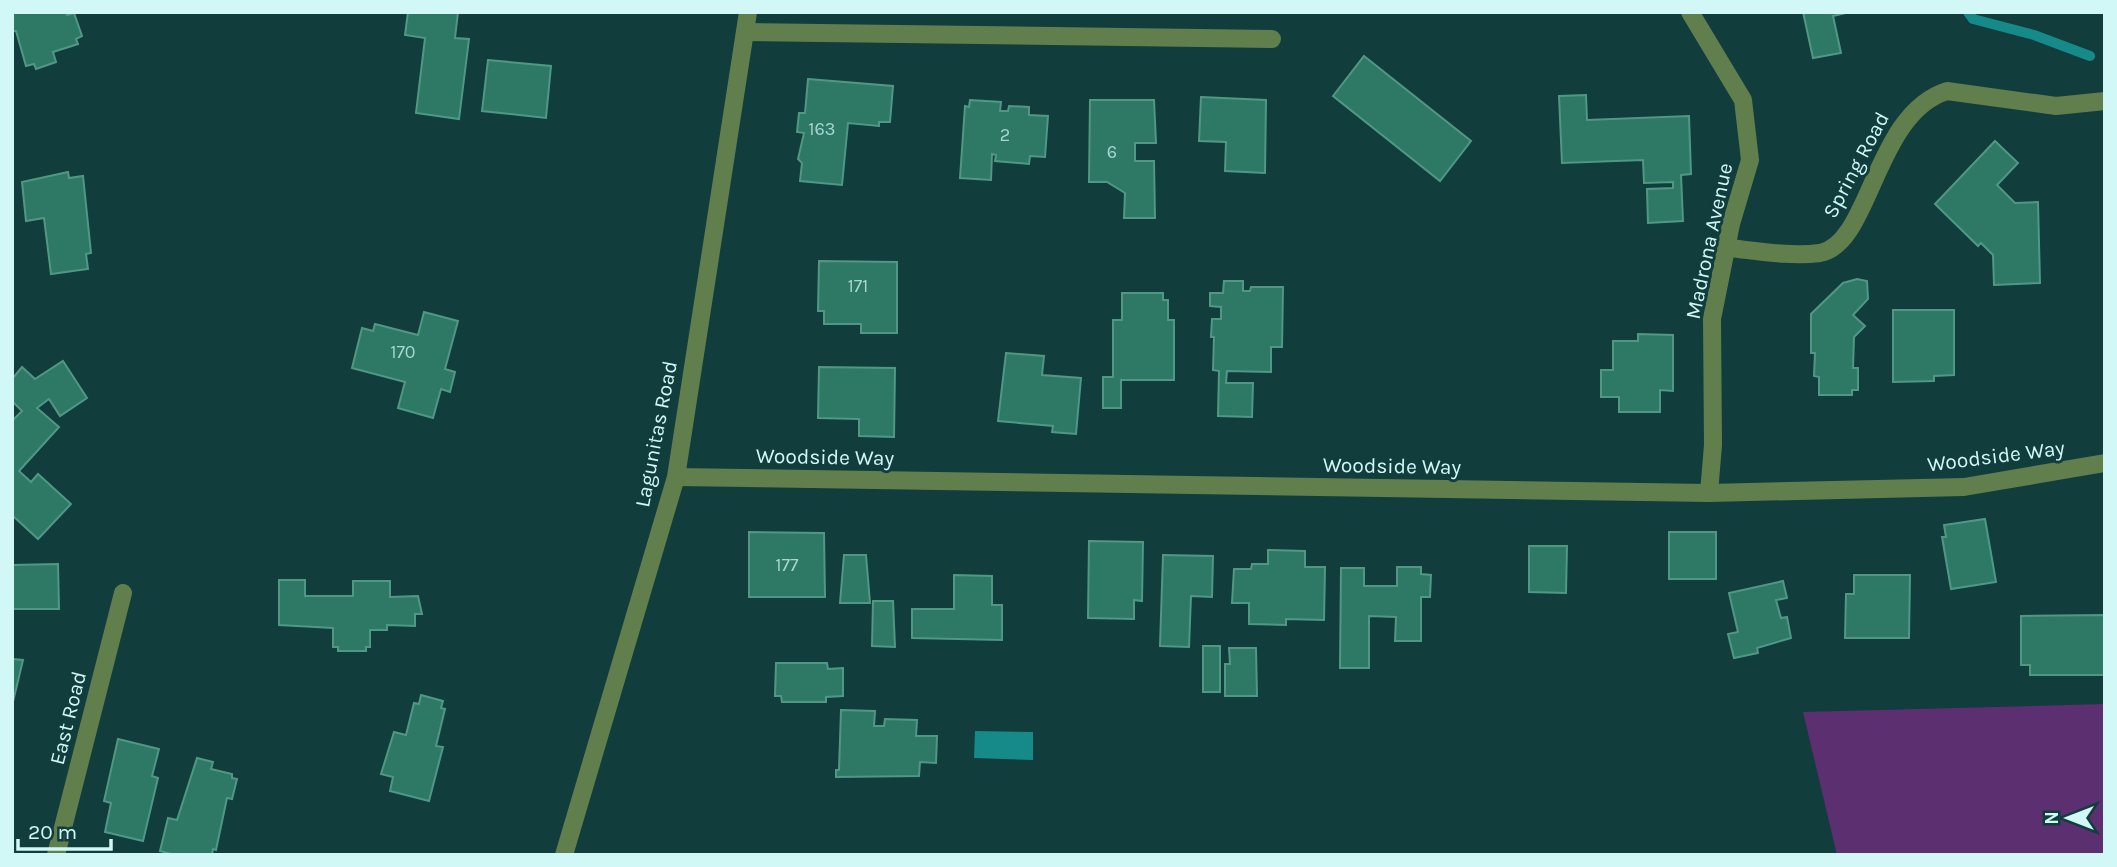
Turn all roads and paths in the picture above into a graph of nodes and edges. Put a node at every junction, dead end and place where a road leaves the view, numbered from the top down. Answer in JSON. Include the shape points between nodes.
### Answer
{"nodes":[{"id":1,"x":748,"y":12,"type":"edge"},
{"id":2,"x":1690,"y":12,"type":"edge"},
{"id":3,"x":746,"y":32,"type":"junction"},
{"id":4,"x":1272,"y":39,"type":"dead end"},
{"id":5,"x":2105,"y":101,"type":"edge"},
{"id":6,"x":1729,"y":248,"type":"junction"},
{"id":7,"x":2105,"y":463,"type":"edge"},
{"id":8,"x":676,"y":477,"type":"junction"},
{"id":9,"x":1709,"y":493,"type":"junction"},
{"id":10,"x":123,"y":593,"type":"dead end"},
{"id":11,"x":56,"y":855,"type":"edge"},
{"id":12,"x":564,"y":855,"type":"edge"}],
"edges":[{"from":1,"to":3,"type":"street","name":"Lagunitas Road"},
{"from":2,"to":6,"type":"street","name":"Madrona Avenue","via":[[1743,100],[1750,160],[1731,224]]},
{"from":3,"to":4,"type":"street"},
{"from":3,"to":8,"type":"street","name":"Lagunitas Road"},
{"from":5,"to":6,"type":"street","name":"Spring Road","via":[[2056,106],[1947,91],[1930,96],[1911,112],[1890,143],[1855,222],[1840,241],[1822,253]]},
{"from":6,"to":9,"type":"street","name":"Madrona Avenue","via":[[1712,319]]},
{"from":7,"to":9,"type":"street","name":"Woodside Way","via":[[1964,487]]},
{"from":8,"to":9,"type":"street","name":"Woodside Way"},
{"from":8,"to":12,"type":"street","name":"Lagunitas Road"},
{"from":10,"to":11,"type":"street","name":"East Road"}]}
